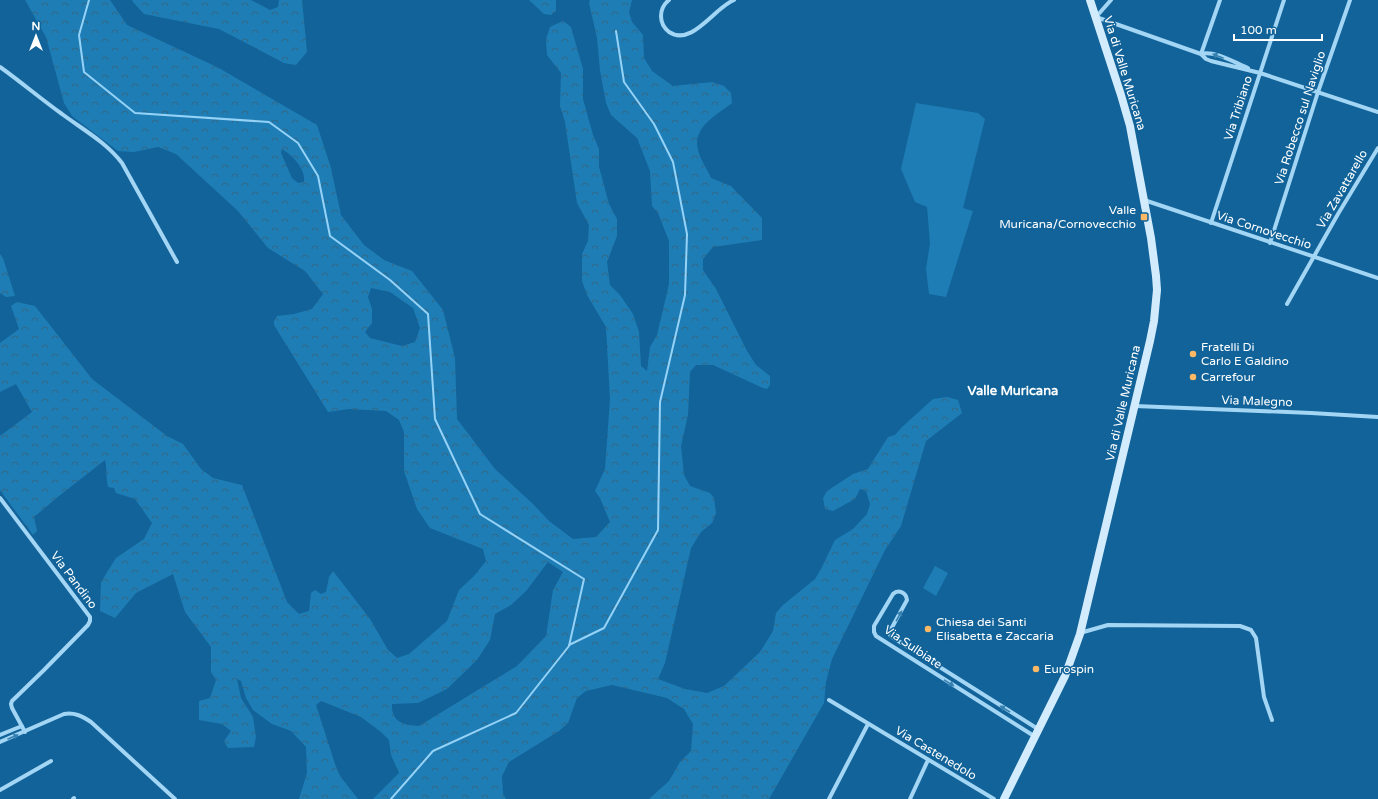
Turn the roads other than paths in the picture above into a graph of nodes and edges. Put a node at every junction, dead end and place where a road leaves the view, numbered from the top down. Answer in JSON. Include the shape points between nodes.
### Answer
{"nodes":[{"id":1,"x":669,"y":0,"type":"edge"},
{"id":2,"x":734,"y":0,"type":"edge"},
{"id":3,"x":1090,"y":0,"type":"edge"},
{"id":4,"x":1111,"y":0,"type":"edge"},
{"id":5,"x":1220,"y":0,"type":"edge"},
{"id":6,"x":1284,"y":0,"type":"edge"},
{"id":7,"x":1350,"y":0,"type":"edge"},
{"id":8,"x":1096,"y":17,"type":"junction"},
{"id":9,"x":1201,"y":54,"type":"junction"},
{"id":10,"x":0,"y":67,"type":"edge"},
{"id":11,"x":1260,"y":73,"type":"junction"},
{"id":12,"x":1318,"y":92,"type":"junction"},
{"id":13,"x":1378,"y":112,"type":"edge"},
{"id":14,"x":1378,"y":148,"type":"edge"},
{"id":15,"x":1144,"y":200,"type":"junction"},
{"id":16,"x":1211,"y":223,"type":"junction"},
{"id":17,"x":1270,"y":243,"type":"junction"},
{"id":18,"x":1314,"y":257,"type":"junction"},
{"id":19,"x":177,"y":262,"type":"dead end"},
{"id":20,"x":1378,"y":278,"type":"edge"},
{"id":21,"x":1287,"y":304,"type":"dead end"},
{"id":22,"x":1135,"y":406,"type":"junction"},
{"id":23,"x":1378,"y":417,"type":"edge"},
{"id":24,"x":0,"y":498,"type":"edge"},
{"id":25,"x":1080,"y":634,"type":"junction"},
{"id":26,"x":829,"y":700,"type":"dead end"},
{"id":27,"x":1272,"y":720,"type":"dead end"},
{"id":28,"x":868,"y":724,"type":"junction"},
{"id":29,"x":22,"y":726,"type":"junction"},
{"id":30,"x":25,"y":732,"type":"junction"},
{"id":31,"x":1036,"y":733,"type":"junction"},
{"id":32,"x":0,"y":735,"type":"edge"},
{"id":33,"x":0,"y":742,"type":"edge"},
{"id":34,"x":928,"y":760,"type":"junction"},
{"id":35,"x":51,"y":761,"type":"dead end"},
{"id":36,"x":0,"y":790,"type":"edge"},
{"id":37,"x":175,"y":799,"type":"edge"},
{"id":38,"x":829,"y":799,"type":"edge"},
{"id":39,"x":910,"y":799,"type":"edge"},
{"id":40,"x":994,"y":799,"type":"edge"},
{"id":41,"x":1004,"y":799,"type":"edge"}],
"edges":[{"from":1,"to":2,"type":"street","via":[[663,9],[662,22],[670,32],[682,35],[690,33]]},
{"from":3,"to":8,"type":"street","name":"Via di Valle Muricana"},
{"from":4,"to":8,"type":"street"},
{"from":5,"to":9,"type":"street"},
{"from":6,"to":11,"type":"street","name":"Via Tribiano"},
{"from":7,"to":12,"type":"street","name":"Via Robecco sul Naviglio"},
{"from":8,"to":9,"type":"street"},
{"from":8,"to":15,"type":"street","name":"Via di Valle Muricana","via":[[1130,126]]},
{"from":9,"to":11,"type":"street","via":[[1211,61]]},
{"from":11,"to":9,"type":"street","one_way":true,"via":[[1214,54]]},
{"from":10,"to":19,"type":"street","via":[[117,156]]},
{"from":11,"to":12,"type":"street"},
{"from":11,"to":16,"type":"street","name":"Via Tribiano"},
{"from":12,"to":13,"type":"street"},
{"from":12,"to":17,"type":"street","name":"Via Robecco sul Naviglio"},
{"from":14,"to":18,"type":"street","name":"Via Zavattarello"},
{"from":15,"to":16,"type":"street","name":"Via Cornovecchio"},
{"from":15,"to":22,"type":"street","name":"Via di Valle Muricana","via":[[1157,290],[1154,321]]},
{"from":16,"to":17,"type":"street","name":"Via Cornovecchio"},
{"from":17,"to":18,"type":"street","name":"Via Cornovecchio"},
{"from":18,"to":20,"type":"street","name":"Via Cornovecchio"},
{"from":18,"to":21,"type":"street","name":"Via Zavattarello"},
{"from":22,"to":23,"type":"street","name":"Via Malegno"},
{"from":22,"to":25,"type":"street","name":"Via di Valle Muricana"},
{"from":24,"to":29,"type":"street","name":"Via Pandino","via":[[90,619],[88,625],[12,701],[12,708]]},
{"from":25,"to":27,"type":"street","via":[[1108,626],[1247,628],[1253,632],[1258,643],[1264,697]]},
{"from":25,"to":31,"type":"street","name":"Via di Valle Muricana","via":[[1064,676]]},
{"from":26,"to":28,"type":"street","name":"Via Castenedolo"},
{"from":28,"to":34,"type":"street","name":"Via Castenedolo"},
{"from":28,"to":38,"type":"street"},
{"from":29,"to":30,"type":"street","name":"Via Pandino"},
{"from":29,"to":32,"type":"street"},
{"from":33,"to":30,"type":"street","one_way":true},
{"from":30,"to":37,"type":"street","via":[[64,714],[81,716],[91,722]]},
{"from":31,"to":31,"type":"street","name":"Via Sulbiate","one_way":true,"via":[[892,637],[890,631],[907,600],[900,592],[892,594],[874,626],[876,636]]},
{"from":31,"to":41,"type":"street","name":"Via di Valle Muricana"},
{"from":34,"to":39,"type":"street"},
{"from":34,"to":40,"type":"street","name":"Via Castenedolo"},
{"from":35,"to":36,"type":"street"}]}
